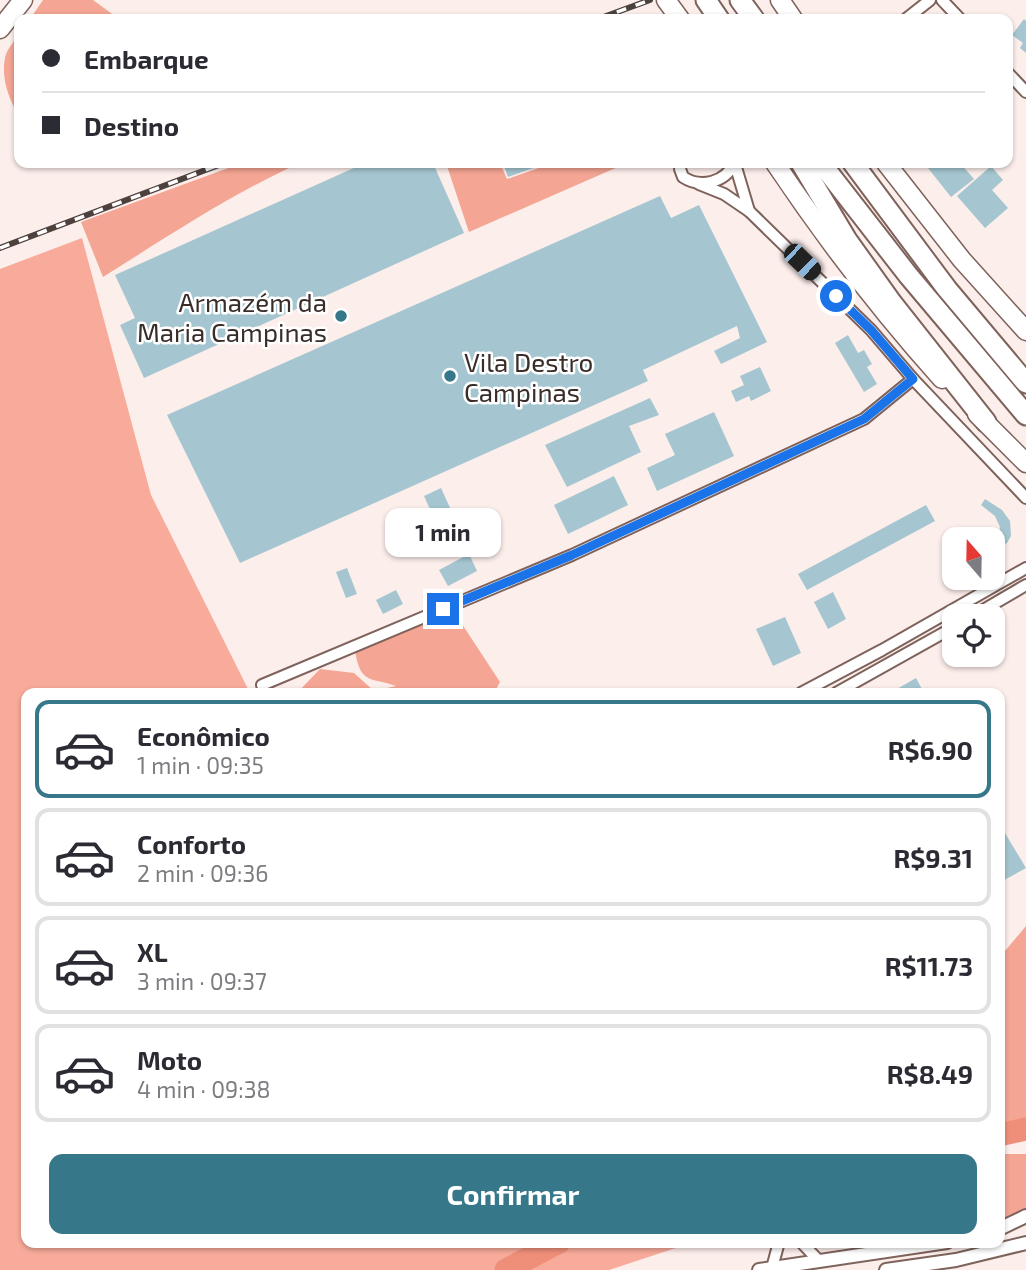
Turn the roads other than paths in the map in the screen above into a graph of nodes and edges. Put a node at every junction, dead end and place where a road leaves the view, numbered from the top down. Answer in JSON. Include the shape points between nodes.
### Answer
{"nodes":[{"id":1,"x":23,"y":0,"type":"edge"},
{"id":2,"x":930,"y":0,"type":"edge"},
{"id":3,"x":942,"y":0,"type":"edge"},
{"id":4,"x":912,"y":14,"type":"edge"},
{"id":5,"x":955,"y":14,"type":"edge"},
{"id":6,"x":0,"y":29,"type":"edge"},
{"id":7,"x":1013,"y":78,"type":"edge"},
{"id":8,"x":1026,"y":92,"type":"edge"},
{"id":9,"x":680,"y":168,"type":"edge"},
{"id":10,"x":730,"y":168,"type":"edge"},
{"id":11,"x":736,"y":168,"type":"edge"},
{"id":12,"x":778,"y":168,"type":"edge"},
{"id":13,"x":804,"y":168,"type":"edge"},
{"id":14,"x":825,"y":168,"type":"edge"},
{"id":15,"x":857,"y":168,"type":"edge"},
{"id":16,"x":890,"y":168,"type":"edge"},
{"id":17,"x":699,"y":184,"type":"junction"},
{"id":18,"x":749,"y":211,"type":"junction"},
{"id":19,"x":1026,"y":331,"type":"edge"},
{"id":20,"x":913,"y":379,"type":"junction"},
{"id":21,"x":1023,"y":379,"type":"edge"},
{"id":22,"x":1026,"y":415,"type":"edge"},
{"id":23,"x":986,"y":422,"type":"junction"},
{"id":24,"x":1026,"y":463,"type":"edge"},
{"id":25,"x":1026,"y":498,"type":"edge"},
{"id":26,"x":1026,"y":568,"type":"edge"},
{"id":27,"x":1026,"y":585,"type":"edge"},
{"id":28,"x":994,"y":604,"type":"edge"},
{"id":29,"x":942,"y":634,"type":"edge"},
{"id":30,"x":262,"y":685,"type":"dead end"},
{"id":31,"x":810,"y":688,"type":"edge"},
{"id":32,"x":845,"y":688,"type":"edge"},
{"id":33,"x":1026,"y":1216,"type":"edge"},
{"id":34,"x":1005,"y":1226,"type":"edge"},
{"id":35,"x":1026,"y":1243,"type":"edge"},
{"id":36,"x":776,"y":1248,"type":"edge"},
{"id":37,"x":807,"y":1248,"type":"edge"},
{"id":38,"x":908,"y":1248,"type":"edge"},
{"id":39,"x":888,"y":1251,"type":"junction"},
{"id":40,"x":819,"y":1261,"type":"junction"},
{"id":41,"x":765,"y":1269,"type":"edge"},
{"id":42,"x":889,"y":1270,"type":"edge"}],
"edges":[{"from":1,"to":6,"type":"highway"},
{"from":2,"to":4,"type":"street"},
{"from":3,"to":5,"type":"street"},
{"from":7,"to":8,"type":"street"},
{"from":9,"to":17,"type":"street","via":[[684,177]]},
{"from":10,"to":17,"type":"street","via":[[722,178]]},
{"from":11,"to":18,"type":"street"},
{"from":12,"to":23,"type":"highway","via":[[827,240],[909,343]]},
{"from":13,"to":23,"type":"highway","via":[[892,303]]},
{"from":14,"to":22,"type":"highway"},
{"from":15,"to":21,"type":"highway","via":[[939,280]]},
{"from":16,"to":19,"type":"highway","via":[[962,260]]},
{"from":17,"to":18,"type":"street"},
{"from":18,"to":20,"type":"street","via":[[871,330]]},
{"from":20,"to":25,"type":"street"},
{"from":20,"to":30,"type":"street","via":[[864,419],[572,555]]},
{"from":23,"to":24,"type":"highway"},
{"from":26,"to":31,"type":"street"},
{"from":27,"to":28,"type":"street"},
{"from":29,"to":32,"type":"street"},
{"from":33,"to":34,"type":"street"},
{"from":35,"to":42,"type":"street"},
{"from":36,"to":41,"type":"street"},
{"from":37,"to":40,"type":"street"},
{"from":38,"to":39,"type":"street"},
{"from":39,"to":40,"type":"street"},
{"from":39,"to":42,"type":"street"},
{"from":40,"to":41,"type":"street"}]}
